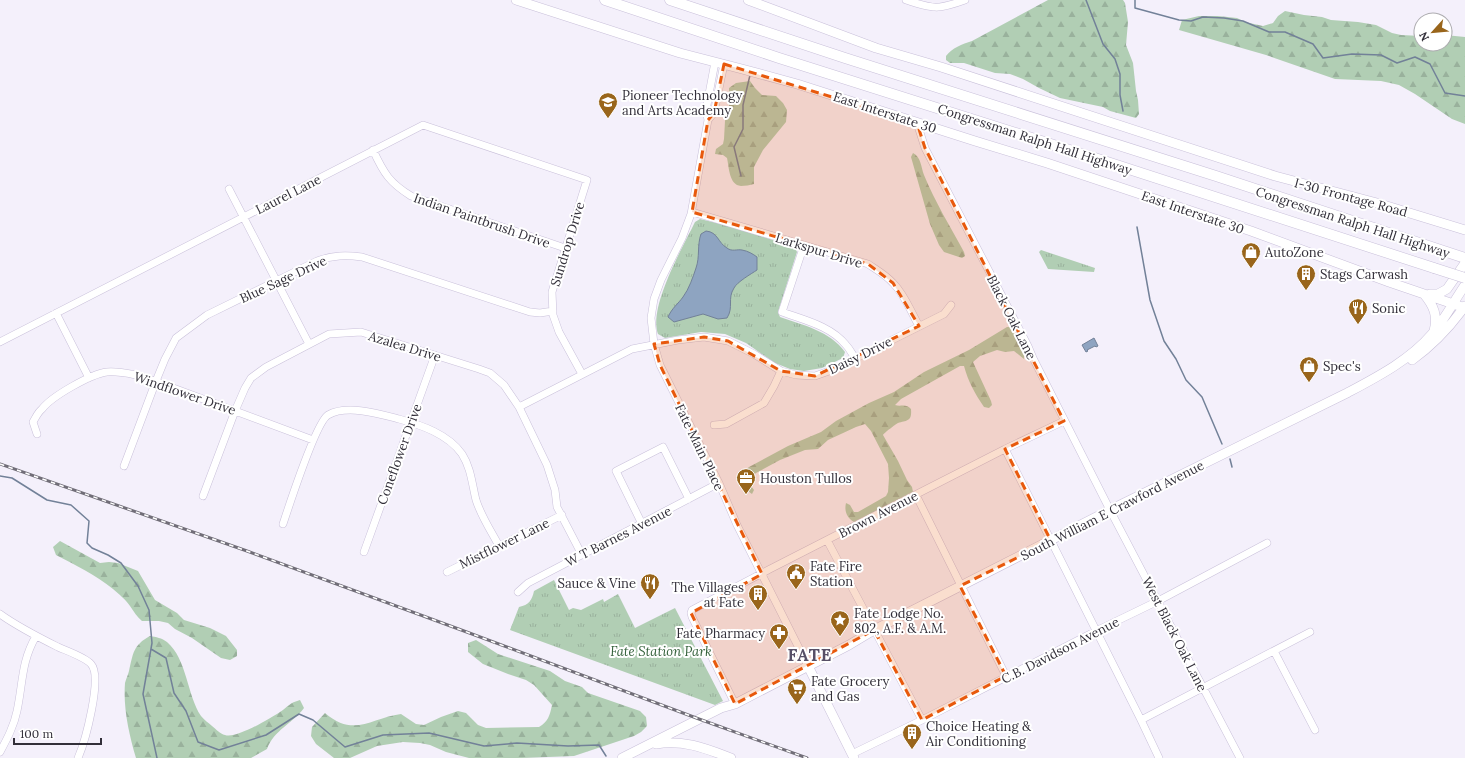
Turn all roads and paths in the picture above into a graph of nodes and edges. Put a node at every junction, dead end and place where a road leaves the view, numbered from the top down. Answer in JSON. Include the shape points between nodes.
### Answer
{"nodes":[{"id":1,"x":516,"y":0,"type":"edge"},
{"id":2,"x":605,"y":0,"type":"edge"},
{"id":3,"x":670,"y":0,"type":"edge"},
{"id":4,"x":748,"y":0,"type":"edge"},
{"id":5,"x":906,"y":0,"type":"edge"},
{"id":6,"x":965,"y":0,"type":"edge"},
{"id":7,"x":719,"y":63,"type":"junction"},
{"id":8,"x":917,"y":123,"type":"junction"},
{"id":9,"x":373,"y":150,"type":"junction"},
{"id":10,"x":587,"y":180,"type":"joint"},
{"id":11,"x":229,"y":189,"type":"dead end"},
{"id":12,"x":692,"y":212,"type":"junction"},
{"id":13,"x":244,"y":217,"type":"junction"},
{"id":14,"x":1464,"y":231,"type":"edge"},
{"id":15,"x":804,"y":245,"type":"junction"},
{"id":16,"x":565,"y":248,"type":"junction"},
{"id":17,"x":1465,"y":258,"type":"edge"},
{"id":18,"x":1465,"y":263,"type":"edge"},
{"id":19,"x":1465,"y":278,"type":"edge"},
{"id":20,"x":277,"y":281,"type":"junction"},
{"id":21,"x":1465,"y":285,"type":"edge"},
{"id":22,"x":1424,"y":294,"type":"junction"},
{"id":23,"x":1452,"y":303,"type":"junction"},
{"id":24,"x":952,"y":305,"type":"dead end"},
{"id":25,"x":1465,"y":307,"type":"edge"},
{"id":26,"x":553,"y":312,"type":"junction"},
{"id":27,"x":56,"y":313,"type":"junction"},
{"id":28,"x":919,"y":326,"type":"junction"},
{"id":29,"x":1434,"y":332,"type":"junction"},
{"id":30,"x":0,"y":342,"type":"edge"},
{"id":31,"x":309,"y":344,"type":"junction"},
{"id":32,"x":654,"y":344,"type":"junction"},
{"id":33,"x":435,"y":355,"type":"junction"},
{"id":34,"x":855,"y":358,"type":"junction"},
{"id":35,"x":781,"y":371,"type":"junction"},
{"id":36,"x":582,"y":374,"type":"junction"},
{"id":37,"x":1376,"y":377,"type":"junction"},
{"id":38,"x":89,"y":378,"type":"junction"},
{"id":39,"x":156,"y":381,"type":"junction"},
{"id":40,"x":518,"y":407,"type":"junction"},
{"id":41,"x":235,"y":411,"type":"junction"},
{"id":42,"x":1064,"y":421,"type":"junction"},
{"id":43,"x":411,"y":422,"type":"junction"},
{"id":44,"x":714,"y":425,"type":"dead end"},
{"id":45,"x":37,"y":434,"type":"dead end"},
{"id":46,"x":314,"y":440,"type":"junction"},
{"id":47,"x":1005,"y":449,"type":"junction"},
{"id":48,"x":124,"y":466,"type":"dead end"},
{"id":49,"x":719,"y":483,"type":"junction"},
{"id":50,"x":916,"y":494,"type":"junction"},
{"id":51,"x":203,"y":496,"type":"dead end"},
{"id":52,"x":690,"y":499,"type":"junction"},
{"id":53,"x":1110,"y":510,"type":"junction"},
{"id":54,"x":562,"y":515,"type":"junction"},
{"id":55,"x":283,"y":524,"type":"dead end"},
{"id":56,"x":642,"y":524,"type":"junction"},
{"id":57,"x":827,"y":540,"type":"junction"},
{"id":58,"x":1051,"y":541,"type":"junction"},
{"id":59,"x":1267,"y":543,"type":"dead end"},
{"id":60,"x":499,"y":546,"type":"junction"},
{"id":61,"x":364,"y":552,"type":"dead end"},
{"id":62,"x":582,"y":555,"type":"junction"},
{"id":63,"x":447,"y":572,"type":"dead end"},
{"id":64,"x":762,"y":574,"type":"junction"},
{"id":65,"x":960,"y":586,"type":"junction"},
{"id":66,"x":518,"y":592,"type":"dead end"},
{"id":67,"x":1158,"y":601,"type":"junction"},
{"id":68,"x":0,"y":614,"type":"edge"},
{"id":69,"x":874,"y":630,"type":"junction"},
{"id":70,"x":1096,"y":631,"type":"junction"},
{"id":71,"x":1310,"y":632,"type":"dead end"},
{"id":72,"x":36,"y":636,"type":"junction"},
{"id":73,"x":1274,"y":651,"type":"junction"},
{"id":74,"x":808,"y":666,"type":"junction"},
{"id":75,"x":1006,"y":676,"type":"junction"},
{"id":76,"x":1202,"y":688,"type":"junction"},
{"id":77,"x":735,"y":704,"type":"junction"},
{"id":78,"x":922,"y":720,"type":"junction"},
{"id":79,"x":1141,"y":720,"type":"junction"},
{"id":80,"x":1315,"y":730,"type":"dead end"},
{"id":81,"x":638,"y":750,"type":"junction"},
{"id":82,"x":0,"y":752,"type":"edge"},
{"id":83,"x":853,"y":756,"type":"edge"},
{"id":84,"x":78,"y":758,"type":"edge"},
{"id":85,"x":622,"y":758,"type":"edge"},
{"id":86,"x":731,"y":758,"type":"edge"},
{"id":87,"x":1159,"y":758,"type":"edge"},
{"id":88,"x":1240,"y":758,"type":"edge"}],
"edges":[{"from":1,"to":7,"type":"main road","name":"East Interstate 30","via":[[680,54]]},
{"from":2,"to":19,"type":"highway","name":"Congressman Ralph Hall Highway","bridge":true},
{"from":3,"to":17,"type":"highway","name":"Congressman Ralph Hall Highway"},
{"from":4,"to":14,"type":"main road","name":"I-30 Frontage Road","via":[[876,48],[1275,176],[1377,203]]},
{"from":5,"to":6,"type":"street","via":[[929,8],[947,7]]},
{"from":7,"to":8,"type":"main road","name":"East Interstate 30","via":[[797,84]]},
{"from":7,"to":12,"type":"street","name":"Fate Main Place","via":[[706,110],[708,120]]},
{"from":8,"to":22,"type":"main road","name":"East Interstate 30","via":[[1251,231]]},
{"from":8,"to":42,"type":"street","name":"Black Oak Lane","via":[[926,148]]},
{"from":9,"to":10,"type":"street","name":"Laurel Lane","via":[[423,125]]},
{"from":9,"to":13,"type":"street","name":"Laurel Lane"},
{"from":9,"to":16,"type":"street","name":"Indian Paintbrush Drive","via":[[386,176],[396,187],[411,196]]},
{"from":10,"to":16,"type":"street","name":"Sundrop Drive"},
{"from":11,"to":13,"type":"street"},
{"from":12,"to":15,"type":"street","name":"Larkspur Drive"},
{"from":12,"to":32,"type":"street","name":"Fate Main Place","via":[[654,299],[651,318]]},
{"from":13,"to":20,"type":"street"},
{"from":13,"to":27,"type":"street","name":"Laurel Lane"},
{"from":15,"to":28,"type":"street","name":"Larkspur Drive","via":[[868,264],[881,272],[905,298]]},
{"from":15,"to":34,"type":"street","via":[[782,312],[827,330],[847,346]]},
{"from":16,"to":26,"type":"street","name":"Sundrop Drive","via":[[552,292]]},
{"from":18,"to":22,"type":"main road","via":[[1447,289],[1438,294]]},
{"from":20,"to":26,"type":"street","name":"Blue Sage Drive","via":[[328,257],[362,257],[530,312]]},
{"from":20,"to":31,"type":"street"},
{"from":20,"to":39,"type":"street","name":"Blue Sage Drive","via":[[207,315],[176,338]]},
{"from":21,"to":23,"type":"main road"},
{"from":22,"to":23,"type":"main road"},
{"from":22,"to":29,"type":"main road","via":[[1436,313]]},
{"from":23,"to":25,"type":"main road"},
{"from":23,"to":29,"type":"main road"},
{"from":24,"to":28,"type":"street","name":"Daisy Drive","via":[[944,314]]},
{"from":25,"to":37,"type":"main road","via":[[1445,332],[1425,350],[1412,360]]},
{"from":26,"to":36,"type":"street","name":"Sundrop Drive","via":[[559,332]]},
{"from":27,"to":30,"type":"street","name":"Laurel Lane"},
{"from":27,"to":38,"type":"street"},
{"from":28,"to":34,"type":"street","name":"Daisy Drive"},
{"from":29,"to":37,"type":"main road","via":[[1413,352]]},
{"from":31,"to":33,"type":"street","name":"Azalea Drive","via":[[329,334],[361,332]]},
{"from":31,"to":41,"type":"street","name":"Azalea Drive","via":[[251,378]]},
{"from":32,"to":35,"type":"street","name":"Daisy Drive","via":[[704,337],[728,340]]},
{"from":32,"to":36,"type":"street","name":"Daisy Drive","via":[[632,349]]},
{"from":32,"to":49,"type":"street","name":"Fate Main Place","via":[[660,365]]},
{"from":33,"to":40,"type":"street","name":"Azalea Drive","via":[[490,373],[504,385]]},
{"from":33,"to":43,"type":"street","name":"Coneflower Drive"},
{"from":34,"to":35,"type":"street","name":"Daisy Drive","via":[[815,376]]},
{"from":35,"to":44,"type":"street","via":[[764,403],[726,424]]},
{"from":36,"to":40,"type":"street","name":"Daisy Drive"},
{"from":37,"to":53,"type":"main road","name":"South William E Crawford Avenue"},
{"from":38,"to":39,"type":"street","name":"Windflower Drive","via":[[106,372],[122,372]]},
{"from":38,"to":45,"type":"street","name":"Windflower Drive","via":[[69,388],[42,408],[33,422]]},
{"from":39,"to":41,"type":"street","name":"Windflower Drive"},
{"from":39,"to":48,"type":"street","name":"Blue Sage Drive"},
{"from":40,"to":54,"type":"street","name":"Azalea Drive","via":[[548,465],[557,507]]},
{"from":41,"to":46,"type":"street","name":"Windflower Drive"},
{"from":41,"to":51,"type":"street","name":"Azalea Drive"},
{"from":42,"to":47,"type":"street","name":"Brown Avenue"},
{"from":42,"to":53,"type":"street","name":"Black Oak Lane"},
{"from":43,"to":46,"type":"street","via":[[356,410],[339,412],[324,419]]},
{"from":43,"to":60,"type":"street","via":[[453,443],[462,454],[469,468],[481,511]]},
{"from":43,"to":61,"type":"street","name":"Coneflower Drive"},
{"from":46,"to":55,"type":"street"},
{"from":47,"to":50,"type":"street","name":"Brown Avenue"},
{"from":47,"to":58,"type":"street"},
{"from":49,"to":52,"type":"street","name":"W T Barnes Avenue"},
{"from":49,"to":64,"type":"street","name":"Fate Main Place","via":[[737,526]]},
{"from":50,"to":57,"type":"street","name":"Brown Avenue"},
{"from":50,"to":65,"type":"street"},
{"from":52,"to":56,"type":"street","name":"W T Barnes Avenue"},
{"from":52,"to":56,"type":"street","via":[[663,447],[616,471]]},
{"from":53,"to":58,"type":"main road","name":"South William E Crawford Avenue"},
{"from":53,"to":67,"type":"street","name":"West Black Oak Lane"},
{"from":54,"to":60,"type":"street","name":"Mistflower Lane"},
{"from":54,"to":62,"type":"street","name":"Azalea Drive"},
{"from":56,"to":62,"type":"street","name":"W T Barnes Avenue"},
{"from":57,"to":64,"type":"street","name":"Brown Avenue"},
{"from":57,"to":69,"type":"street"},
{"from":58,"to":65,"type":"main road","name":"South William E Crawford Avenue"},
{"from":58,"to":70,"type":"street"},
{"from":59,"to":67,"type":"street","name":"C.B. Davidson Avenue"},
{"from":60,"to":63,"type":"street","name":"Mistflower Lane"},
{"from":62,"to":66,"type":"street","name":"W T Barnes Avenue","via":[[528,583]]},
{"from":64,"to":74,"type":"street","name":"Fate Main Place"},
{"from":64,"to":77,"type":"street","name":"Brown Avenue","via":[[692,610],[691,613]]},
{"from":65,"to":69,"type":"main road","name":"South William E Crawford Avenue"},
{"from":65,"to":75,"type":"street"},
{"from":67,"to":70,"type":"street","name":"C.B. Davidson Avenue"},
{"from":67,"to":76,"type":"street","name":"West Black Oak Lane"},
{"from":68,"to":72,"type":"street"},
{"from":69,"to":74,"type":"main road","name":"South William E Crawford Avenue"},
{"from":69,"to":78,"type":"street"},
{"from":70,"to":75,"type":"street","name":"C.B. Davidson Avenue"},
{"from":70,"to":79,"type":"street"},
{"from":71,"to":73,"type":"street"},
{"from":72,"to":82,"type":"street","via":[[28,649],[23,668],[16,714],[9,736]]},
{"from":72,"to":84,"type":"street","via":[[86,660],[95,673],[91,715]]},
{"from":73,"to":76,"type":"street"},
{"from":73,"to":80,"type":"street"},
{"from":74,"to":77,"type":"main road","name":"South William E Crawford Avenue"},
{"from":74,"to":83,"type":"main road","name":"Fate Main Place"},
{"from":75,"to":78,"type":"street","name":"C.B. Davidson Avenue"},
{"from":76,"to":79,"type":"street"},
{"from":76,"to":88,"type":"street","name":"West Black Oak Lane"},
{"from":77,"to":81,"type":"main road","name":"South William E Crawford Avenue","via":[[721,708]]},
{"from":78,"to":83,"type":"street","name":"C.B. Davidson Avenue"},
{"from":79,"to":87,"type":"street"},
{"from":81,"to":85,"type":"main road"},
{"from":81,"to":86,"type":"main road","via":[[656,744],[676,742],[708,749]]}]}
